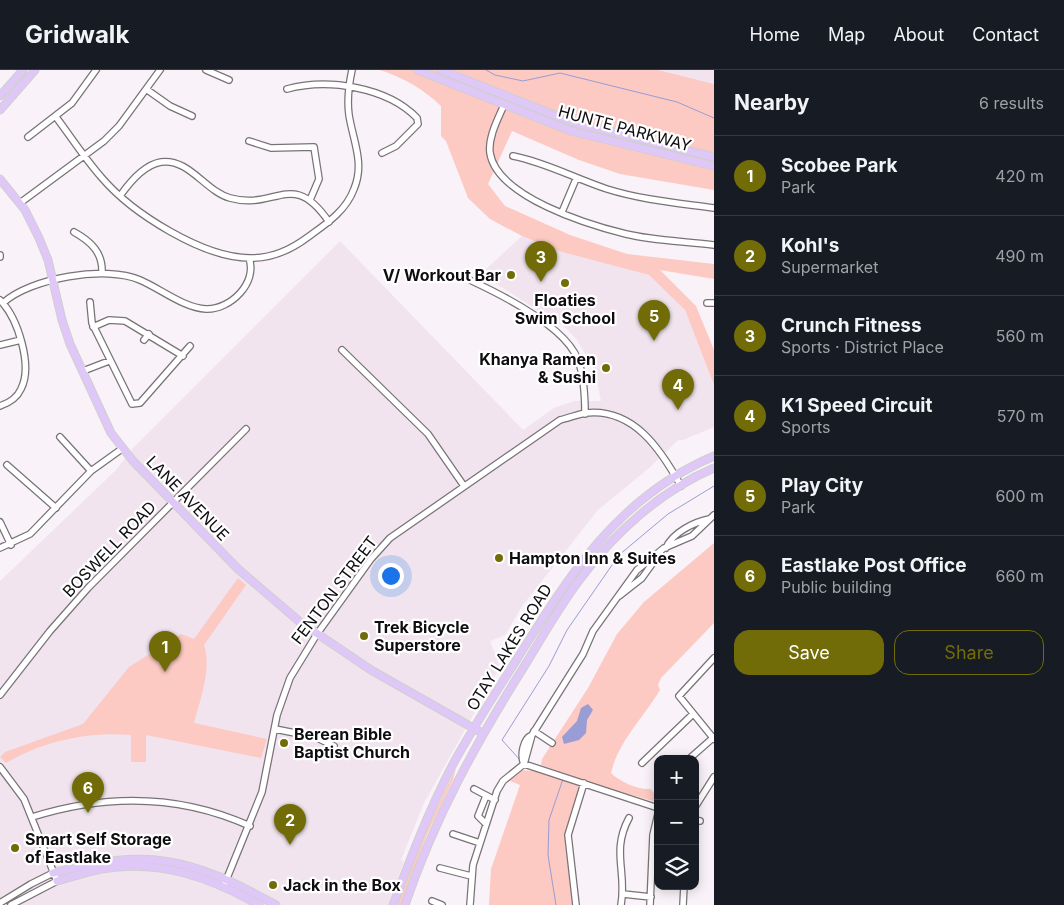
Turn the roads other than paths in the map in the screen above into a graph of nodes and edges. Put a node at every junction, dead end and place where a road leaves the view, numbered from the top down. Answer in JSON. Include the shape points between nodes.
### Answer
{"nodes":[{"id":1,"x":23,"y":70,"type":"edge"},
{"id":2,"x":35,"y":70,"type":"edge"},
{"id":3,"x":96,"y":70,"type":"edge"},
{"id":4,"x":160,"y":70,"type":"edge"},
{"id":5,"x":206,"y":70,"type":"edge"},
{"id":6,"x":352,"y":70,"type":"edge"},
{"id":7,"x":418,"y":70,"type":"edge"},
{"id":8,"x":442,"y":70,"type":"edge"},
{"id":9,"x":229,"y":80,"type":"dead end"},
{"id":10,"x":349,"y":88,"type":"junction"},
{"id":11,"x":146,"y":89,"type":"junction"},
{"id":12,"x":287,"y":89,"type":"dead end"},
{"id":13,"x":0,"y":96,"type":"edge"},
{"id":14,"x":504,"y":105,"type":"junction"},
{"id":15,"x":0,"y":110,"type":"edge"},
{"id":16,"x":192,"y":116,"type":"dead end"},
{"id":17,"x":56,"y":117,"type":"junction"},
{"id":18,"x":28,"y":137,"type":"dead end"},
{"id":19,"x":249,"y":141,"type":"dead end"},
{"id":20,"x":382,"y":153,"type":"dead end"},
{"id":21,"x":85,"y":156,"type":"junction"},
{"id":22,"x":513,"y":156,"type":"dead end"},
{"id":23,"x":714,"y":157,"type":"edge"},
{"id":24,"x":714,"y":166,"type":"edge"},
{"id":25,"x":0,"y":179,"type":"edge"},
{"id":26,"x":576,"y":179,"type":"junction"},
{"id":27,"x":120,"y":196,"type":"junction"},
{"id":28,"x":310,"y":200,"type":"junction"},
{"id":29,"x":20,"y":203,"type":"junction"},
{"id":30,"x":714,"y":208,"type":"edge"},
{"id":31,"x":562,"y":212,"type":"junction"},
{"id":32,"x":329,"y":222,"type":"junction"},
{"id":33,"x":74,"y":232,"type":"dead end"},
{"id":34,"x":714,"y":243,"type":"edge"},
{"id":35,"x":249,"y":258,"type":"junction"},
{"id":36,"x":102,"y":273,"type":"junction"},
{"id":37,"x":53,"y":281,"type":"junction"},
{"id":38,"x":472,"y":281,"type":"dead end"},
{"id":39,"x":2,"y":302,"type":"edge"},
{"id":40,"x":90,"y":302,"type":"dead end"},
{"id":41,"x":707,"y":303,"type":"dead end"},
{"id":42,"x":714,"y":303,"type":"edge"},
{"id":43,"x":93,"y":327,"type":"junction"},
{"id":44,"x":149,"y":334,"type":"junction"},
{"id":45,"x":21,"y":340,"type":"junction"},
{"id":46,"x":144,"y":340,"type":"dead end"},
{"id":47,"x":0,"y":345,"type":"edge"},
{"id":48,"x":190,"y":346,"type":"dead end"},
{"id":49,"x":342,"y":350,"type":"dead end"},
{"id":50,"x":183,"y":356,"type":"junction"},
{"id":51,"x":109,"y":361,"type":"junction"},
{"id":52,"x":83,"y":372,"type":"junction"},
{"id":53,"x":0,"y":406,"type":"edge"},
{"id":54,"x":585,"y":414,"type":"junction"},
{"id":55,"x":246,"y":428,"type":"dead end"},
{"id":56,"x":60,"y":437,"type":"dead end"},
{"id":57,"x":123,"y":448,"type":"junction"},
{"id":58,"x":714,"y":456,"type":"edge"},
{"id":59,"x":7,"y":465,"type":"dead end"},
{"id":60,"x":714,"y":468,"type":"edge"},
{"id":61,"x":91,"y":470,"type":"junction"},
{"id":62,"x":675,"y":476,"type":"junction"},
{"id":63,"x":464,"y":486,"type":"junction"},
{"id":64,"x":681,"y":486,"type":"junction"},
{"id":65,"x":172,"y":503,"type":"junction"},
{"id":66,"x":56,"y":508,"type":"junction"},
{"id":67,"x":711,"y":517,"type":"edge"},
{"id":68,"x":0,"y":522,"type":"edge"},
{"id":69,"x":11,"y":545,"type":"junction"},
{"id":70,"x":0,"y":548,"type":"edge"},
{"id":71,"x":663,"y":549,"type":"junction"},
{"id":72,"x":617,"y":598,"type":"junction"},
{"id":73,"x":317,"y":634,"type":"junction"},
{"id":74,"x":714,"y":658,"type":"edge"},
{"id":75,"x":0,"y":695,"type":"edge"},
{"id":76,"x":693,"y":714,"type":"junction"},
{"id":77,"x":473,"y":728,"type":"junction"},
{"id":78,"x":275,"y":729,"type":"junction"},
{"id":79,"x":482,"y":733,"type":"junction"},
{"id":80,"x":533,"y":733,"type":"junction"},
{"id":81,"x":714,"y":738,"type":"edge"},
{"id":82,"x":552,"y":743,"type":"dead end"},
{"id":83,"x":334,"y":746,"type":"dead end"},
{"id":84,"x":694,"y":755,"type":"edge"},
{"id":85,"x":642,"y":763,"type":"dead end"},
{"id":86,"x":524,"y":764,"type":"junction"},
{"id":87,"x":0,"y":767,"type":"edge"},
{"id":88,"x":714,"y":777,"type":"edge"},
{"id":89,"x":584,"y":783,"type":"junction"},
{"id":90,"x":474,"y":789,"type":"dead end"},
{"id":91,"x":486,"y":796,"type":"junction"},
{"id":92,"x":495,"y":800,"type":"junction"},
{"id":93,"x":699,"y":801,"type":"edge"},
{"id":94,"x":654,"y":807,"type":"edge"},
{"id":95,"x":32,"y":817,"type":"junction"},
{"id":96,"x":629,"y":818,"type":"dead end"},
{"id":97,"x":486,"y":824,"type":"junction"},
{"id":98,"x":250,"y":826,"type":"junction"},
{"id":99,"x":453,"y":834,"type":"dead end"},
{"id":100,"x":654,"y":835,"type":"edge"},
{"id":101,"x":480,"y":843,"type":"junction"},
{"id":102,"x":440,"y":868,"type":"dead end"},
{"id":103,"x":53,"y":873,"type":"junction"},
{"id":104,"x":471,"y":876,"type":"junction"},
{"id":105,"x":57,"y":881,"type":"junction"},
{"id":106,"x":225,"y":882,"type":"junction"},
{"id":107,"x":684,"y":890,"type":"edge"},
{"id":108,"x":623,"y":894,"type":"junction"},
{"id":109,"x":651,"y":897,"type":"junction"},
{"id":110,"x":432,"y":901,"type":"dead end"},
{"id":111,"x":0,"y":903,"type":"edge"},
{"id":112,"x":11,"y":905,"type":"edge"},
{"id":113,"x":259,"y":905,"type":"edge"},
{"id":114,"x":276,"y":905,"type":"edge"},
{"id":115,"x":393,"y":905,"type":"edge"},
{"id":116,"x":405,"y":905,"type":"edge"},
{"id":117,"x":442,"y":905,"type":"edge"},
{"id":118,"x":470,"y":905,"type":"edge"},
{"id":119,"x":576,"y":905,"type":"edge"},
{"id":120,"x":621,"y":905,"type":"edge"},
{"id":121,"x":650,"y":905,"type":"edge"},
{"id":122,"x":683,"y":905,"type":"edge"}],
"edges":[{"from":1,"to":13,"type":"main road"},
{"from":2,"to":15,"type":"main road"},
{"from":3,"to":17,"type":"street","via":[[82,92]]},
{"from":4,"to":11,"type":"street"},
{"from":5,"to":9,"type":"street"},
{"from":6,"to":10,"type":"street"},
{"from":7,"to":14,"type":"main road","name":"HUNTE PARKWAY"},
{"from":8,"to":23,"type":"main road","name":"HUNTE PARKWAY","via":[[572,122]]},
{"from":10,"to":12,"type":"street","via":[[307,86]]},
{"from":10,"to":20,"type":"street","via":[[394,100],[417,118],[416,128],[396,146]]},
{"from":10,"to":32,"type":"street","via":[[349,115],[356,144],[358,175],[349,200]]},
{"from":11,"to":16,"type":"street","via":[[170,106]]},
{"from":11,"to":21,"type":"street","via":[[112,134]]},
{"from":14,"to":24,"type":"main road","name":"HUNTE PARKWAY","via":[[571,131]]},
{"from":14,"to":31,"type":"street","via":[[490,142],[493,162],[519,192]]},
{"from":17,"to":18,"type":"street"},
{"from":17,"to":21,"type":"street"},
{"from":19,"to":28,"type":"street","via":[[271,148],[314,146],[319,178]]},
{"from":21,"to":27,"type":"street"},
{"from":21,"to":29,"type":"street"},
{"from":22,"to":26,"type":"street"},
{"from":25,"to":29,"type":"main road","name":"LANE AVENUE"},
{"from":26,"to":30,"type":"street","via":[[649,199]]},
{"from":26,"to":31,"type":"street"},
{"from":27,"to":28,"type":"street","via":[[143,170],[168,162],[183,167],[228,198],[252,200],[293,193]]},
{"from":27,"to":35,"type":"street","via":[[148,217],[187,239],[219,254]]},
{"from":28,"to":32,"type":"street"},
{"from":29,"to":37,"type":"main road","name":"LANE AVENUE","via":[[39,238]]},
{"from":31,"to":34,"type":"street","via":[[593,225],[628,234]]},
{"from":32,"to":35,"type":"street","via":[[285,251]]},
{"from":33,"to":36,"type":"street","via":[[95,247],[101,259]]},
{"from":35,"to":36,"type":"street","via":[[247,282],[241,293],[229,304],[210,309],[193,306],[137,278]]},
{"from":36,"to":37,"type":"street"},
{"from":37,"to":39,"type":"street","via":[[22,289]]},
{"from":37,"to":52,"type":"main road","name":"LANE AVENUE","via":[[62,320]]},
{"from":38,"to":54,"type":"street","via":[[541,320],[569,343],[579,360]]},
{"from":39,"to":45,"type":"street","via":[[16,324]]},
{"from":40,"to":43,"type":"street"},
{"from":41,"to":42,"type":"street"},
{"from":43,"to":44,"type":"street","via":[[109,320],[120,320]]},
{"from":43,"to":51,"type":"street"},
{"from":44,"to":46,"type":"street"},
{"from":44,"to":50,"type":"street"},
{"from":45,"to":47,"type":"street"},
{"from":45,"to":53,"type":"street","via":[[23,384],[16,397]]},
{"from":48,"to":50,"type":"street"},
{"from":49,"to":63,"type":"street","via":[[428,434]]},
{"from":50,"to":51,"type":"street","via":[[140,403],[132,404]]},
{"from":51,"to":52,"type":"street"},
{"from":52,"to":57,"type":"main road","name":"LANE AVENUE","via":[[111,432]]},
{"from":54,"to":62,"type":"street","name":"FENTON STREET","via":[[609,415],[638,428],[656,446]]},
{"from":54,"to":63,"type":"street","name":"FENTON STREET","via":[[560,420]]},
{"from":55,"to":65,"type":"street","name":"BOSWELL ROAD"},
{"from":56,"to":61,"type":"street"},
{"from":57,"to":61,"type":"street"},
{"from":57,"to":65,"type":"main road","name":"LANE AVENUE"},
{"from":58,"to":62,"type":"main road","name":"OTAY LAKES ROAD"},
{"from":59,"to":66,"type":"street"},
{"from":60,"to":64,"type":"main road","name":"OTAY LAKES ROAD"},
{"from":61,"to":66,"type":"street"},
{"from":62,"to":64,"type":"street","name":"FENTON STREET"},
{"from":62,"to":77,"type":"main road","name":"OTAY LAKES ROAD","via":[[620,518],[574,570]]},
{"from":63,"to":73,"type":"street","name":"FENTON STREET","via":[[384,544]]},
{"from":64,"to":79,"type":"main road","name":"OTAY LAKES ROAD","via":[[630,524],[580,578]]},
{"from":65,"to":73,"type":"main road","name":"LANE AVENUE","via":[[244,575]]},
{"from":65,"to":75,"type":"street","name":"BOSWELL ROAD","via":[[54,626]]},
{"from":66,"to":69,"type":"street","via":[[30,534]]},
{"from":67,"to":71,"type":"street","via":[[692,536]]},
{"from":68,"to":69,"type":"street"},
{"from":69,"to":70,"type":"street"},
{"from":71,"to":72,"type":"street","via":[[637,570]]},
{"from":71,"to":72,"type":"street","via":[[647,574]]},
{"from":72,"to":80,"type":"street","via":[[593,631],[582,656]]},
{"from":73,"to":77,"type":"main road","name":"LANE AVENUE","via":[[370,670]]},
{"from":73,"to":78,"type":"street","name":"FENTON STREET","via":[[289,679]]},
{"from":74,"to":76,"type":"street","via":[[679,694],[679,699]]},
{"from":76,"to":81,"type":"street"},
{"from":76,"to":85,"type":"street"},
{"from":77,"to":79,"type":"main road","name":"LANE AVENUE"},
{"from":77,"to":115,"type":"main road","name":"OTAY LAKES ROAD","via":[[436,799]]},
{"from":78,"to":83,"type":"street","via":[[315,737]]},
{"from":78,"to":98,"type":"street","name":"FENTON STREET","via":[[262,792]]},
{"from":79,"to":116,"type":"main road","name":"OTAY LAKES ROAD","via":[[446,803]]},
{"from":80,"to":82,"type":"street"},
{"from":80,"to":86,"type":"street"},
{"from":81,"to":84,"type":"street"},
{"from":86,"to":89,"type":"street"},
{"from":86,"to":92,"type":"street","via":[[500,785]]},
{"from":87,"to":95,"type":"street","via":[[21,794]]},
{"from":88,"to":93,"type":"street"},
{"from":89,"to":94,"type":"street"},
{"from":89,"to":119,"type":"street","via":[[568,835]]},
{"from":90,"to":91,"type":"street"},
{"from":91,"to":92,"type":"street"},
{"from":91,"to":97,"type":"street","via":[[478,816]]},
{"from":92,"to":97,"type":"street"},
{"from":95,"to":98,"type":"street","via":[[98,801],[143,799],[201,808]]},
{"from":95,"to":103,"type":"street"},
{"from":96,"to":108,"type":"street","via":[[620,840]]},
{"from":97,"to":101,"type":"street"},
{"from":98,"to":106,"type":"street","name":"FENTON STREET"},
{"from":99,"to":101,"type":"street"},
{"from":100,"to":109,"type":"street"},
{"from":101,"to":104,"type":"street"},
{"from":102,"to":104,"type":"street"},
{"from":103,"to":105,"type":"street"},
{"from":103,"to":106,"type":"main road","via":[[98,862],[141,858],[189,866]]},
{"from":103,"to":111,"type":"street"},
{"from":104,"to":118,"type":"street"},
{"from":105,"to":106,"type":"main road","via":[[103,869],[126,867],[181,871]]},
{"from":105,"to":112,"type":"street"},
{"from":106,"to":113,"type":"main road"},
{"from":106,"to":114,"type":"main road"},
{"from":107,"to":122,"type":"street"},
{"from":108,"to":109,"type":"street"},
{"from":108,"to":120,"type":"street"},
{"from":109,"to":121,"type":"street"},
{"from":110,"to":117,"type":"street"}]}
